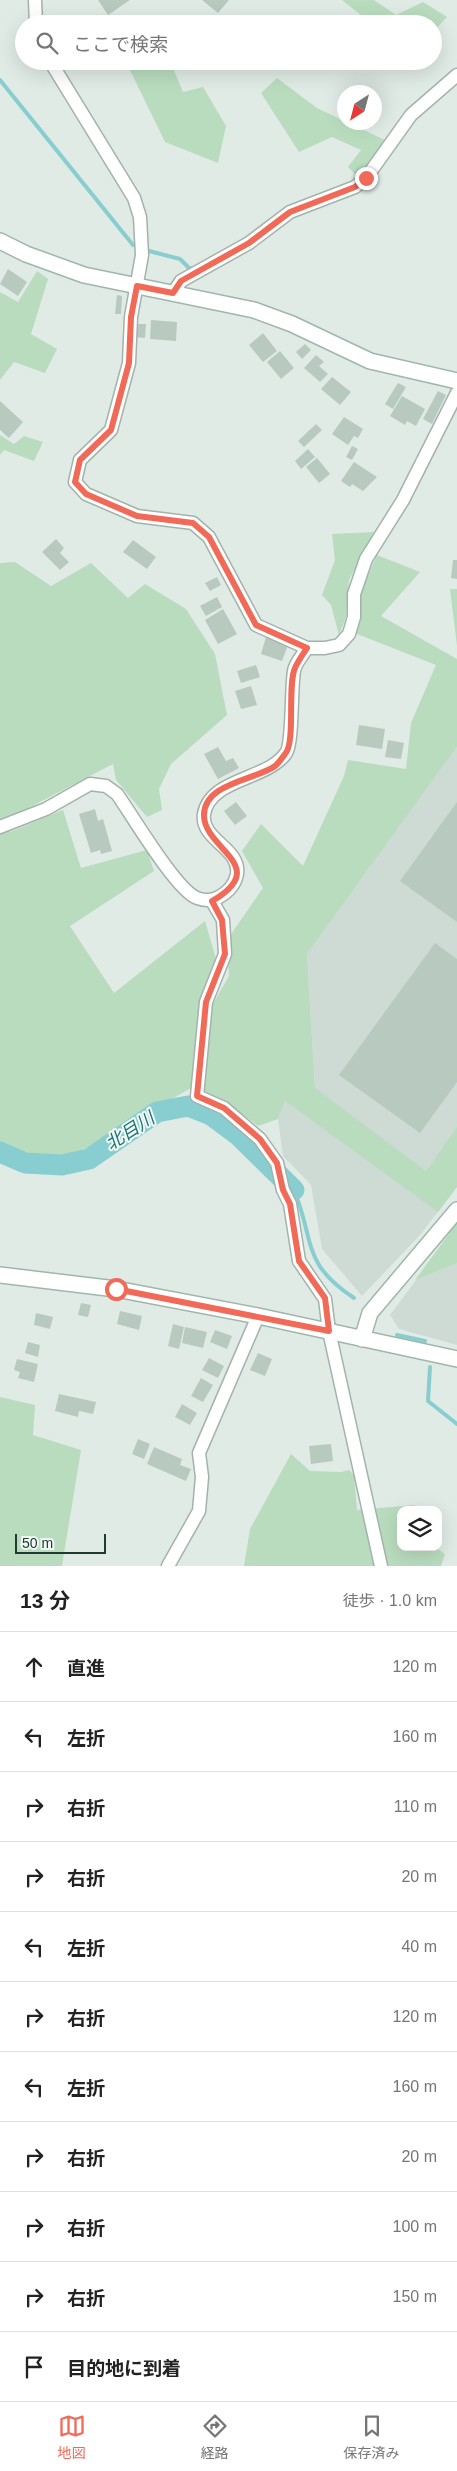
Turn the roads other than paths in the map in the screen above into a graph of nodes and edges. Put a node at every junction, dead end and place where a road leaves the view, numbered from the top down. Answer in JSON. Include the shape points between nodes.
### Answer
{"nodes":[{"id":1,"x":35,"y":0,"type":"edge"},
{"id":2,"x":36,"y":15,"type":"edge"},
{"id":3,"x":56,"y":70,"type":"edge"},
{"id":4,"x":457,"y":75,"type":"edge"},
{"id":5,"x":0,"y":241,"type":"edge"},
{"id":6,"x":137,"y":286,"type":"junction"},
{"id":7,"x":173,"y":293,"type":"junction"},
{"id":8,"x":457,"y":380,"type":"edge"},
{"id":9,"x":457,"y":393,"type":"edge"},
{"id":10,"x":307,"y":648,"type":"junction"},
{"id":11,"x":0,"y":827,"type":"edge"},
{"id":12,"x":212,"y":901,"type":"junction"},
{"id":13,"x":457,"y":1210,"type":"edge"},
{"id":14,"x":0,"y":1275,"type":"edge"},
{"id":15,"x":258,"y":1316,"type":"junction"},
{"id":16,"x":329,"y":1331,"type":"junction"},
{"id":17,"x":362,"y":1338,"type":"junction"},
{"id":18,"x":457,"y":1359,"type":"edge"},
{"id":19,"x":168,"y":1566,"type":"edge"},
{"id":20,"x":381,"y":1566,"type":"edge"}],
"edges":[{"from":1,"to":2,"type":"street"},
{"from":3,"to":6,"type":"street","via":[[134,198],[140,217],[142,255]]},
{"from":4,"to":7,"type":"street","via":[[411,115],[366,178],[355,187],[290,212],[249,243],[181,281]]},
{"from":5,"to":6,"type":"street","via":[[84,275]]},
{"from":6,"to":7,"type":"street"},
{"from":6,"to":10,"type":"street","via":[[131,317],[129,363],[111,430],[80,460],[75,482],[86,494],[137,516],[193,523],[209,537],[256,625]]},
{"from":7,"to":8,"type":"street","via":[[254,310],[370,361]]},
{"from":9,"to":10,"type":"street","via":[[403,500],[366,559],[354,594],[354,617],[349,634],[338,645]]},
{"from":10,"to":12,"type":"street","via":[[294,669],[288,752],[275,766],[232,783],[209,800],[204,814],[206,830],[232,857],[237,873],[229,891]]},
{"from":11,"to":12,"type":"street","via":[[46,809],[90,784],[106,786],[117,794],[181,886],[197,898]]},
{"from":12,"to":16,"type":"street","via":[[222,920],[225,954],[206,1002],[197,1096],[224,1108],[260,1139],[277,1163],[290,1204],[299,1261],[325,1298]]},
{"from":13,"to":17,"type":"street","via":[[370,1313]]},
{"from":14,"to":15,"type":"street","via":[[116,1289]]},
{"from":15,"to":16,"type":"street"},
{"from":15,"to":19,"type":"street","via":[[199,1453],[202,1477],[199,1511]]},
{"from":16,"to":17,"type":"street"},
{"from":16,"to":20,"type":"street"},
{"from":17,"to":18,"type":"street"}]}
